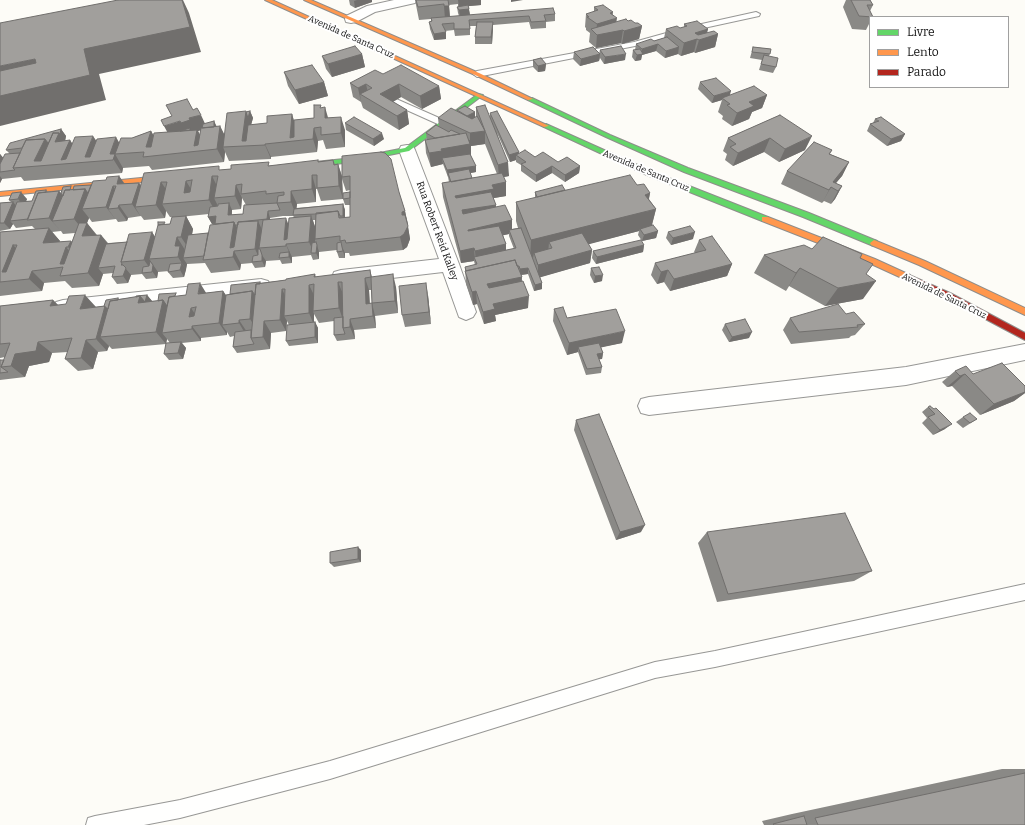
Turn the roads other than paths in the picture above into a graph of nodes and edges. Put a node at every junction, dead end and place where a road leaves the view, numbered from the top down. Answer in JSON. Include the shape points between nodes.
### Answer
{"nodes":[{"id":1,"x":268,"y":0,"type":"edge"},
{"id":2,"x":308,"y":0,"type":"edge"},
{"id":3,"x":410,"y":0,"type":"edge"},
{"id":4,"x":756,"y":14,"type":"dead end"},
{"id":5,"x":351,"y":19,"type":"junction"},
{"id":6,"x":425,"y":71,"type":"junction"},
{"id":7,"x":477,"y":74,"type":"junction"},
{"id":8,"x":414,"y":78,"type":"edge"},
{"id":9,"x":480,"y":95,"type":"junction"},
{"id":10,"x":394,"y":101,"type":"edge"},
{"id":11,"x":443,"y":123,"type":"junction"},
{"id":12,"x":407,"y":150,"type":"junction"},
{"id":13,"x":292,"y":166,"type":"edge"},
{"id":14,"x":183,"y":176,"type":"edge"},
{"id":15,"x":0,"y":194,"type":"edge"},
{"id":16,"x":450,"y":264,"type":"junction"},
{"id":17,"x":325,"y":279,"type":"edge"},
{"id":18,"x":279,"y":284,"type":"edge"},
{"id":19,"x":47,"y":309,"type":"edge"},
{"id":20,"x":466,"y":312,"type":"dead end"},
{"id":21,"x":1025,"y":312,"type":"edge"},
{"id":22,"x":1025,"y":337,"type":"edge"},
{"id":23,"x":1025,"y":352,"type":"edge"},
{"id":24,"x":649,"y":406,"type":"dead end"},
{"id":25,"x":1025,"y":592,"type":"edge"},
{"id":26,"x":96,"y":825,"type":"edge"}],
"edges":[{"from":1,"to":6,"type":"main road","name":"Avenida de Santa Cruz"},
{"from":2,"to":5,"type":"main road","name":"Avenida de Santa Cruz"},
{"from":3,"to":5,"type":"street","via":[[371,9]]},
{"from":4,"to":7,"type":"lane","via":[[635,44]]},
{"from":5,"to":7,"type":"main road","name":"Avenida de Santa Cruz"},
{"from":6,"to":8,"type":"lane"},
{"from":6,"to":9,"type":"main road","name":"Avenida de Santa Cruz"},
{"from":7,"to":21,"type":"main road","name":"Avenida de Santa Cruz","via":[[644,152],[806,215],[922,264]]},
{"from":9,"to":11,"type":"main road"},
{"from":9,"to":22,"type":"main road","name":"Avenida de Santa Cruz","via":[[577,142],[649,173],[872,261],[947,296]]},
{"from":10,"to":11,"type":"lane"},
{"from":11,"to":12,"type":"main road"},
{"from":12,"to":13,"type":"main road","via":[[354,160]]},
{"from":12,"to":16,"type":"street","name":"Rua Robert Reid Kalley"},
{"from":14,"to":15,"type":"main road"},
{"from":16,"to":17,"type":"street"},
{"from":16,"to":20,"type":"street","name":"Rua Robert Reid Kalley"},
{"from":18,"to":19,"type":"street"},
{"from":23,"to":24,"type":"street","via":[[906,376]]},
{"from":25,"to":26,"type":"lane","via":[[655,670],[330,770],[180,809]]}]}
